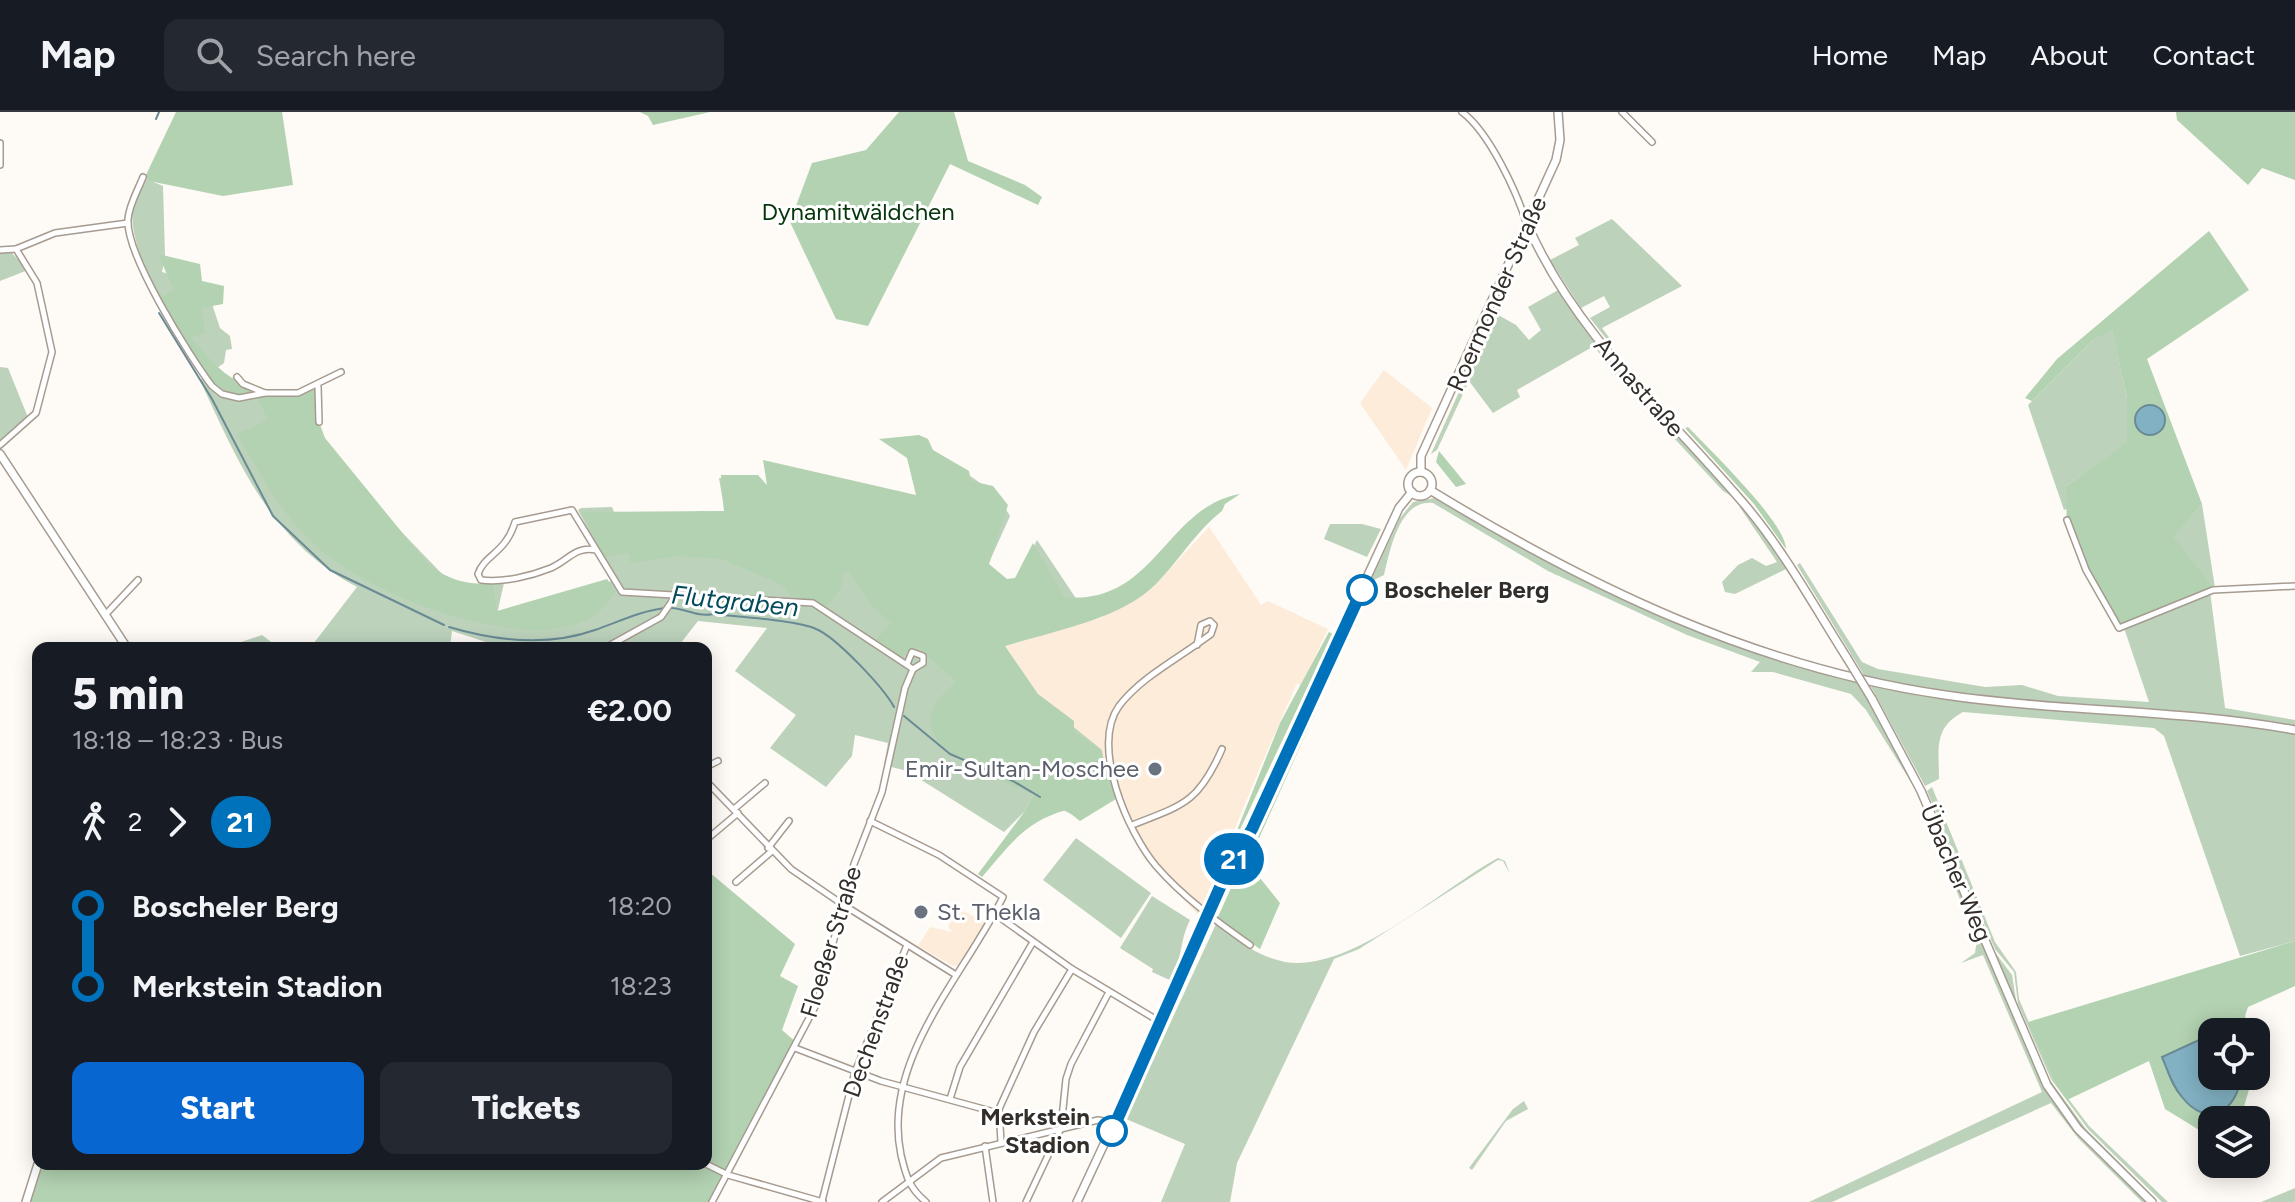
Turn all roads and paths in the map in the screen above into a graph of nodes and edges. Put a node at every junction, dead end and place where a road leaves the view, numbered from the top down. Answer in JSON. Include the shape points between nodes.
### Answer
{"nodes":[{"id":1,"x":1462,"y":112,"type":"edge"},
{"id":2,"x":1558,"y":112,"type":"edge"},
{"id":3,"x":1624,"y":113,"type":"edge"},
{"id":4,"x":1652,"y":142,"type":"dead end"},
{"id":5,"x":0,"y":143,"type":"edge"},
{"id":6,"x":0,"y":165,"type":"edge"},
{"id":7,"x":143,"y":177,"type":"dead end"},
{"id":8,"x":128,"y":223,"type":"junction"},
{"id":9,"x":1528,"y":226,"type":"junction"},
{"id":10,"x":16,"y":249,"type":"junction"},
{"id":11,"x":0,"y":250,"type":"edge"},
{"id":12,"x":341,"y":372,"type":"dead end"},
{"id":13,"x":237,"y":377,"type":"dead end"},
{"id":14,"x":318,"y":386,"type":"junction"},
{"id":15,"x":265,"y":393,"type":"junction"},
{"id":16,"x":319,"y":422,"type":"dead end"},
{"id":17,"x":0,"y":445,"type":"edge"},
{"id":18,"x":0,"y":454,"type":"edge"},
{"id":19,"x":1421,"y":472,"type":"junction"},
{"id":20,"x":1430,"y":490,"type":"junction"},
{"id":21,"x":1412,"y":492,"type":"junction"},
{"id":22,"x":2067,"y":520,"type":"dead end"},
{"id":23,"x":1768,"y":535,"type":"joint"},
{"id":24,"x":596,"y":550,"type":"junction"},
{"id":25,"x":138,"y":580,"type":"dead end"},
{"id":26,"x":2295,"y":586,"type":"edge"},
{"id":27,"x":675,"y":597,"type":"junction"},
{"id":28,"x":106,"y":614,"type":"junction"},
{"id":29,"x":123,"y":642,"type":"edge"},
{"id":30,"x":615,"y":642,"type":"edge"},
{"id":31,"x":1197,"y":645,"type":"junction"},
{"id":32,"x":2295,"y":730,"type":"edge"},
{"id":33,"x":1222,"y":749,"type":"dead end"},
{"id":34,"x":718,"y":761,"type":"dead end"},
{"id":35,"x":712,"y":764,"type":"edge"},
{"id":36,"x":765,"y":783,"type":"dead end"},
{"id":37,"x":712,"y":787,"type":"edge"},
{"id":38,"x":736,"y":811,"type":"junction"},
{"id":39,"x":789,"y":821,"type":"dead end"},
{"id":40,"x":870,"y":821,"type":"junction"},
{"id":41,"x":1132,"y":825,"type":"junction"},
{"id":42,"x":712,"y":834,"type":"edge"},
{"id":43,"x":770,"y":850,"type":"junction"},
{"id":44,"x":736,"y":882,"type":"dead end"},
{"id":45,"x":842,"y":904,"type":"junction"},
{"id":46,"x":995,"y":914,"type":"junction"},
{"id":47,"x":1209,"y":916,"type":"junction"},
{"id":48,"x":1033,"y":942,"type":"junction"},
{"id":49,"x":907,"y":944,"type":"junction"},
{"id":50,"x":1250,"y":945,"type":"dead end"},
{"id":51,"x":1072,"y":969,"type":"junction"},
{"id":52,"x":957,"y":975,"type":"junction"},
{"id":53,"x":1109,"y":992,"type":"junction"},
{"id":54,"x":1161,"y":1023,"type":"junction"},
{"id":55,"x":795,"y":1048,"type":"junction"},
{"id":56,"x":855,"y":1072,"type":"junction"},
{"id":57,"x":903,"y":1088,"type":"junction"},
{"id":58,"x":950,"y":1099,"type":"junction"},
{"id":59,"x":998,"y":1113,"type":"junction"},
{"id":60,"x":1115,"y":1124,"type":"junction"},
{"id":61,"x":1061,"y":1128,"type":"junction"},
{"id":62,"x":1001,"y":1142,"type":"junction"},
{"id":63,"x":985,"y":1146,"type":"junction"},
{"id":64,"x":712,"y":1167,"type":"edge"},
{"id":65,"x":36,"y":1170,"type":"edge"},
{"id":66,"x":728,"y":1175,"type":"junction"},
{"id":67,"x":907,"y":1182,"type":"junction"},
{"id":68,"x":26,"y":1202,"type":"edge"},
{"id":69,"x":712,"y":1202,"type":"edge"},
{"id":70,"x":823,"y":1202,"type":"edge"},
{"id":71,"x":882,"y":1202,"type":"edge"},
{"id":72,"x":926,"y":1202,"type":"edge"},
{"id":73,"x":993,"y":1202,"type":"edge"},
{"id":74,"x":1026,"y":1202,"type":"edge"},
{"id":75,"x":1077,"y":1202,"type":"edge"},
{"id":76,"x":2152,"y":1202,"type":"edge"}],
"edges":[{"from":1,"to":9,"type":"street","via":[[1486,140]]},
{"from":2,"to":9,"type":"main road","name":"Roermonder Straße","via":[[1559,152]]},
{"from":3,"to":4,"type":"street"},
{"from":5,"to":6,"type":"street"},
{"from":7,"to":8,"type":"street"},
{"from":8,"to":10,"type":"street","via":[[55,233]]},
{"from":8,"to":15,"type":"street","via":[[155,297],[212,386],[234,398]]},
{"from":9,"to":19,"type":"main road","name":"Roermonder Straße","via":[[1421,456]]},
{"from":9,"to":23,"type":"main road","name":"Annastraße","via":[[1613,362]]},
{"from":10,"to":11,"type":"street"},
{"from":10,"to":17,"type":"street","via":[[37,283],[52,352],[36,413]]},
{"from":12,"to":14,"type":"street"},
{"from":13,"to":15,"type":"street"},
{"from":14,"to":15,"type":"street","via":[[298,393]]},
{"from":14,"to":16,"type":"street"},
{"from":18,"to":28,"type":"main road"},
{"from":19,"to":20,"type":"main road","via":[[1430,476]]},
{"from":19,"to":21,"type":"main road","via":[[1410,477]]},
{"from":20,"to":21,"type":"main road","via":[[1421,496]]},
{"from":20,"to":32,"type":"main road","via":[[1613,593],[1702,631],[1816,668],[1944,695]]},
{"from":21,"to":47,"type":"main road","via":[[1399,508]]},
{"from":22,"to":26,"type":"street","via":[[2086,570],[2119,628],[2213,590]]},
{"from":23,"to":76,"type":"main road","name":"Übacher Weg","bridge":true,"via":[[1872,699],[1921,791],[2047,1085],[2078,1129]]},
{"from":24,"to":24,"type":"street","via":[[572,510],[515,522],[508,544],[478,574],[481,580],[502,580],[550,568],[577,550]]},
{"from":24,"to":27,"type":"street","via":[[624,593]]},
{"from":25,"to":28,"type":"street"},
{"from":27,"to":30,"type":"street","via":[[667,611]]},
{"from":27,"to":40,"type":"street","name":"Floeßer Straße","via":[[813,603],[910,667],[882,792]]},
{"from":28,"to":29,"type":"main road"},
{"from":31,"to":31,"type":"street","via":[[1214,631],[1210,621],[1201,625]]},
{"from":31,"to":41,"type":"street","via":[[1133,691],[1111,723],[1111,770]]},
{"from":33,"to":41,"type":"street","via":[[1203,789],[1190,800]]},
{"from":34,"to":35,"type":"street"},
{"from":36,"to":38,"type":"street"},
{"from":37,"to":38,"type":"street"},
{"from":38,"to":42,"type":"street"},
{"from":38,"to":43,"type":"street"},
{"from":39,"to":43,"type":"street"},
{"from":40,"to":45,"type":"street","name":"Floeßer Straße"},
{"from":40,"to":46,"type":"street","via":[[939,855],[1003,897]]},
{"from":41,"to":47,"type":"street","via":[[1158,868]]},
{"from":43,"to":44,"type":"street"},
{"from":43,"to":45,"type":"street"},
{"from":45,"to":49,"type":"street"},
{"from":45,"to":55,"type":"street","name":"Floeßer Straße","via":[[817,1003]]},
{"from":46,"to":48,"type":"street"},
{"from":46,"to":52,"type":"street"},
{"from":47,"to":50,"type":"street"},
{"from":47,"to":54,"type":"main road"},
{"from":48,"to":51,"type":"street"},
{"from":48,"to":58,"type":"street","via":[[960,1067]]},
{"from":49,"to":52,"type":"street"},
{"from":49,"to":56,"type":"street","name":"Dechenstraße"},
{"from":51,"to":53,"type":"street"},
{"from":51,"to":59,"type":"street","via":[[1034,1032]]},
{"from":52,"to":57,"type":"street"},
{"from":53,"to":54,"type":"street"},
{"from":53,"to":61,"type":"street","via":[[1066,1079]]},
{"from":54,"to":60,"type":"main road"},
{"from":55,"to":56,"type":"street"},
{"from":55,"to":66,"type":"street","name":"Floeßer Straße"},
{"from":56,"to":57,"type":"street"},
{"from":56,"to":70,"type":"street","name":"Dechenstraße"},
{"from":57,"to":58,"type":"street"},
{"from":57,"to":67,"type":"street","via":[[898,1133]]},
{"from":58,"to":59,"type":"street"},
{"from":59,"to":62,"type":"street"},
{"from":60,"to":61,"type":"street","via":[[1098,1120]]},
{"from":60,"to":75,"type":"main road"},
{"from":61,"to":62,"type":"street"},
{"from":61,"to":74,"type":"street"},
{"from":62,"to":63,"type":"street"},
{"from":63,"to":67,"type":"street","via":[[941,1158]]},
{"from":63,"to":73,"type":"street"},
{"from":64,"to":66,"type":"street"},
{"from":65,"to":68,"type":"main road"},
{"from":66,"to":69,"type":"street","name":"Floeßer Straße"},
{"from":66,"to":70,"type":"street"},
{"from":67,"to":71,"type":"street"},
{"from":67,"to":72,"type":"street"}]}
